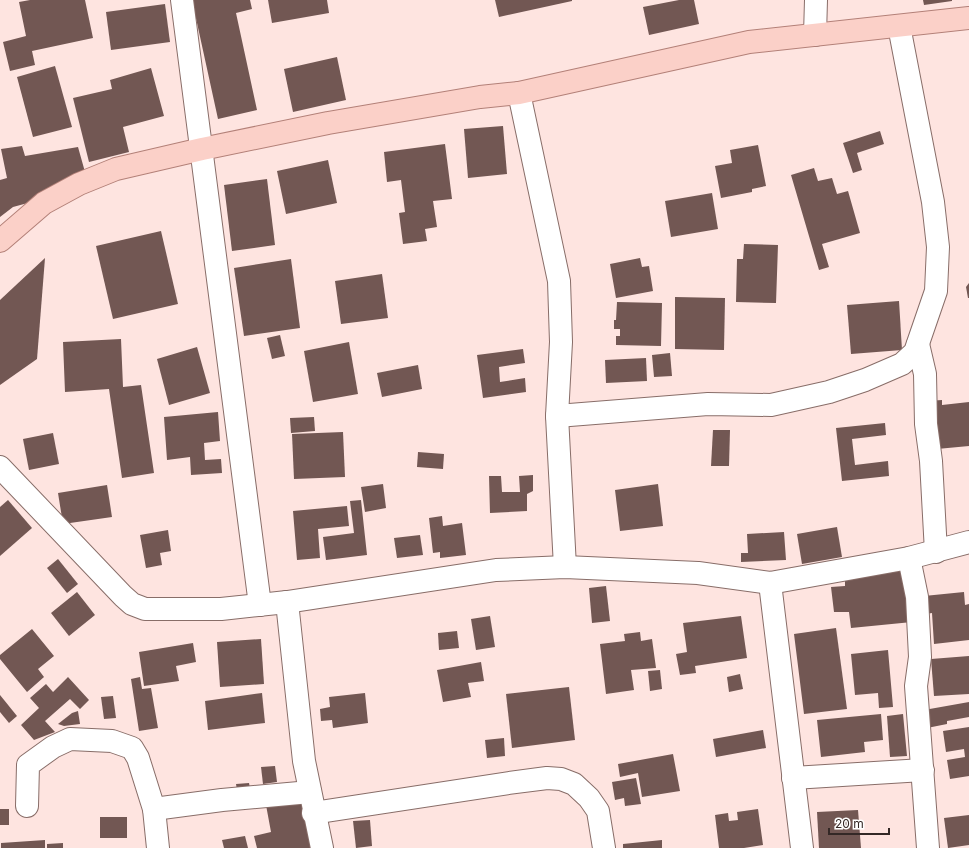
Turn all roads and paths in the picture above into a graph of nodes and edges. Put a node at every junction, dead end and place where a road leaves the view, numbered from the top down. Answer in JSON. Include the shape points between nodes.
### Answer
{"nodes":[{"id":1,"x":182,"y":0,"type":"edge"},
{"id":2,"x":816,"y":0,"type":"edge"},
{"id":3,"x":969,"y":18,"type":"edge"},
{"id":4,"x":899,"y":26,"type":"junction"},
{"id":5,"x":815,"y":35,"type":"junction"},
{"id":6,"x":519,"y":93,"type":"junction"},
{"id":7,"x":202,"y":149,"type":"junction"},
{"id":8,"x":0,"y":241,"type":"edge"},
{"id":9,"x":918,"y":344,"type":"junction"},
{"id":10,"x":557,"y":416,"type":"junction"},
{"id":11,"x":0,"y":467,"type":"edge"},
{"id":12,"x":969,"y":542,"type":"edge"},
{"id":13,"x":936,"y":552,"type":"junction"},
{"id":14,"x":909,"y":558,"type":"junction"},
{"id":15,"x":565,"y":567,"type":"junction"},
{"id":16,"x":770,"y":583,"type":"junction"},
{"id":17,"x":287,"y":602,"type":"junction"},
{"id":18,"x":260,"y":605,"type":"junction"},
{"id":19,"x":923,"y":770,"type":"junction"},
{"id":20,"x":793,"y":778,"type":"junction"},
{"id":21,"x":310,"y":792,"type":"junction"},
{"id":22,"x":28,"y":806,"type":"dead end"},
{"id":23,"x":154,"y":810,"type":"junction"},
{"id":24,"x":313,"y":813,"type":"junction"},
{"id":25,"x":158,"y":848,"type":"edge"},
{"id":26,"x":322,"y":848,"type":"edge"},
{"id":27,"x":604,"y":848,"type":"edge"},
{"id":28,"x":802,"y":848,"type":"edge"},
{"id":29,"x":928,"y":848,"type":"edge"}],
"edges":[{"from":1,"to":7,"type":"street"},
{"from":2,"to":5,"type":"street"},
{"from":3,"to":4,"type":"main road"},
{"from":4,"to":5,"type":"main road"},
{"from":4,"to":9,"type":"street","via":[[933,202],[938,247],[936,291]]},
{"from":5,"to":6,"type":"main road","via":[[749,42]]},
{"from":6,"to":7,"type":"main road","via":[[480,97],[343,121]]},
{"from":6,"to":10,"type":"street","via":[[559,281],[561,342]]},
{"from":7,"to":8,"type":"main road","via":[[116,169],[79,184],[44,203]]},
{"from":7,"to":18,"type":"street"},
{"from":9,"to":10,"type":"street","via":[[915,352],[902,364],[886,372],[829,392],[771,404],[708,404]]},
{"from":9,"to":13,"type":"street","via":[[925,374],[926,424],[932,461]]},
{"from":10,"to":15,"type":"street"},
{"from":11,"to":18,"type":"street","via":[[132,604],[145,609],[221,609]]},
{"from":12,"to":13,"type":"street"},
{"from":13,"to":14,"type":"street"},
{"from":14,"to":16,"type":"street"},
{"from":14,"to":19,"type":"street","via":[[917,597],[920,657],[916,686]]},
{"from":15,"to":16,"type":"street","via":[[698,573]]},
{"from":15,"to":17,"type":"street","via":[[496,570]]},
{"from":16,"to":20,"type":"street"},
{"from":17,"to":18,"type":"street"},
{"from":17,"to":21,"type":"street","via":[[300,729]]},
{"from":19,"to":20,"type":"street"},
{"from":19,"to":29,"type":"street"},
{"from":20,"to":28,"type":"street"},
{"from":21,"to":23,"type":"street","via":[[222,800]]},
{"from":21,"to":24,"type":"street"},
{"from":22,"to":23,"type":"street","via":[[28,765],[53,747],[70,739],[100,739],[123,743],[132,748],[138,758]]},
{"from":23,"to":25,"type":"street"},
{"from":24,"to":26,"type":"street"},
{"from":24,"to":27,"type":"street","via":[[539,779],[561,779],[574,784],[598,811]]}]}
